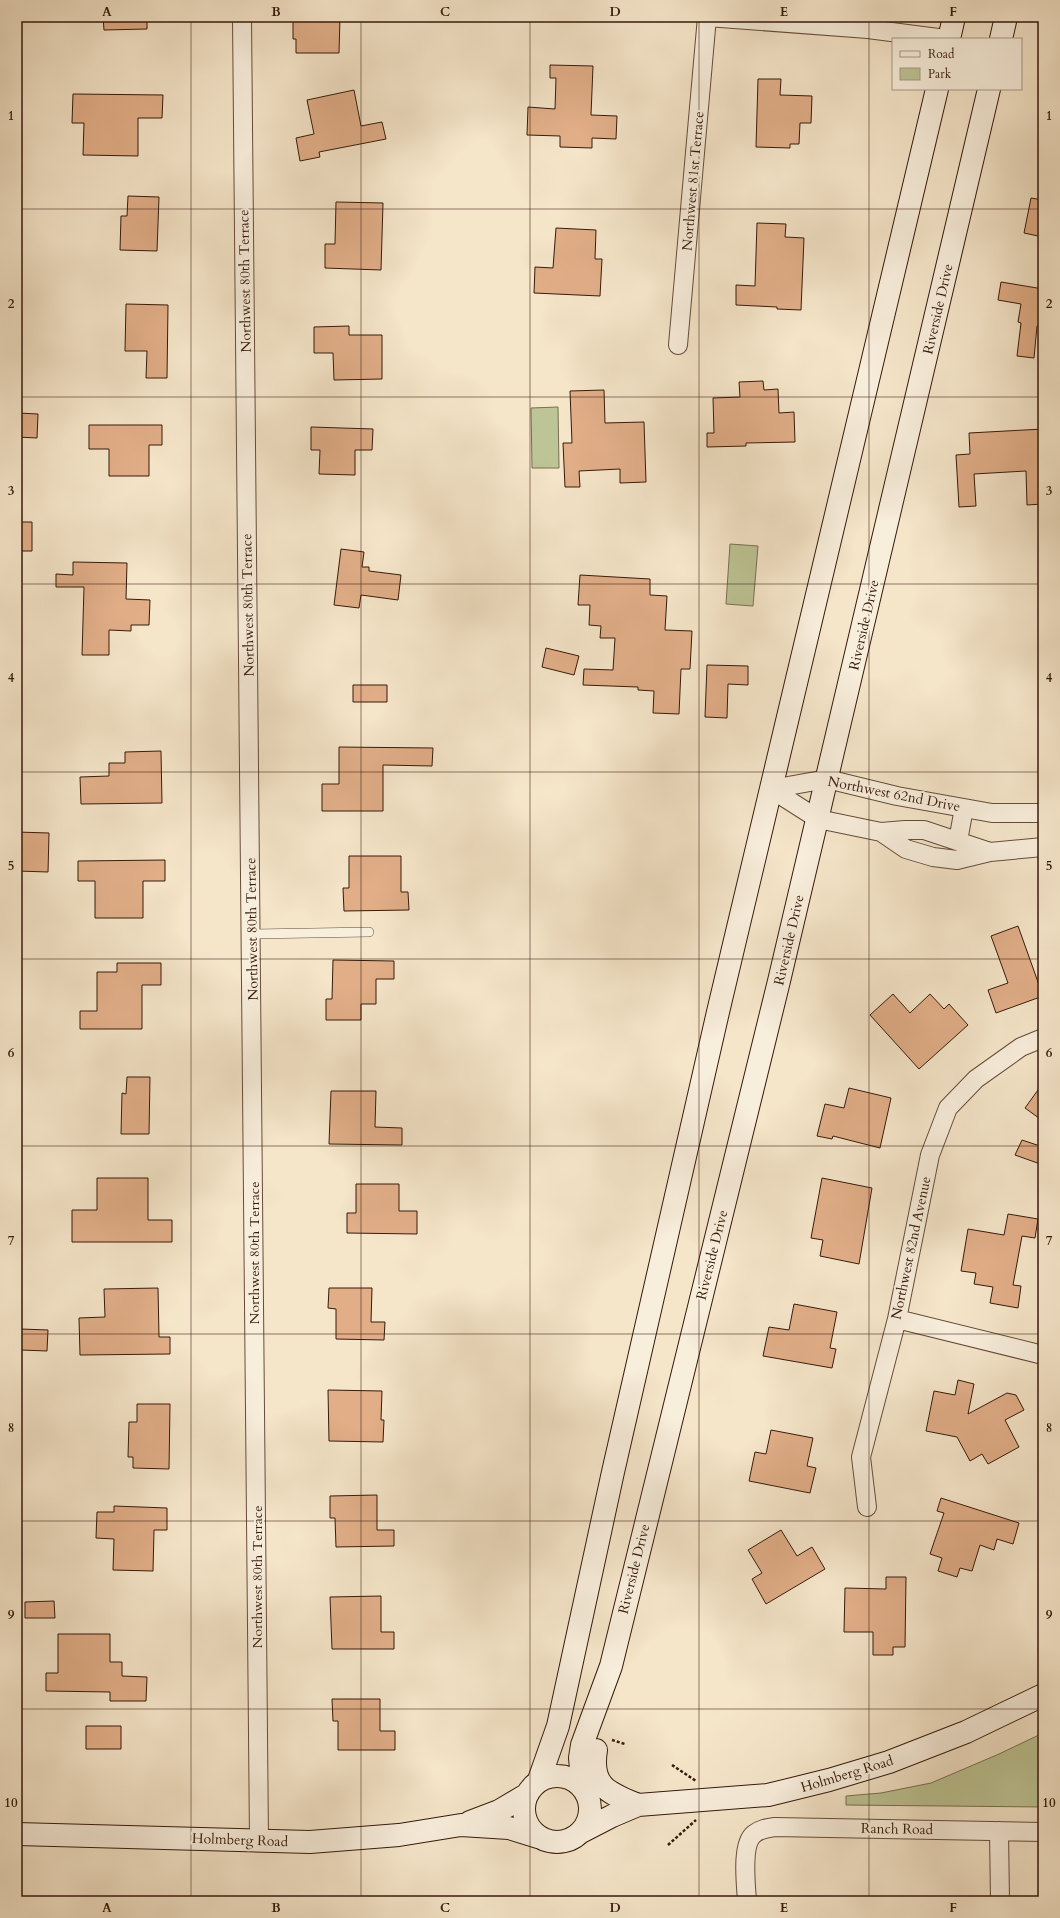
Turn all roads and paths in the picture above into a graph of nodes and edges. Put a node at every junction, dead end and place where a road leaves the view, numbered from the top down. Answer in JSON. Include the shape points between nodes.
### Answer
{"nodes":[{"id":1,"x":242,"y":17,"type":"edge"},
{"id":2,"x":707,"y":17,"type":"edge"},
{"id":3,"x":954,"y":17,"type":"edge"},
{"id":4,"x":1006,"y":17,"type":"edge"},
{"id":5,"x":940,"y":38,"type":"edge"},
{"id":6,"x":948,"y":38,"type":"edge"},
{"id":7,"x":1001,"y":38,"type":"edge"},
{"id":8,"x":937,"y":90,"type":"edge"},
{"id":9,"x":989,"y":90,"type":"edge"},
{"id":10,"x":678,"y":345,"type":"dead end"},
{"id":11,"x":827,"y":779,"type":"junction"},
{"id":12,"x":771,"y":789,"type":"junction"},
{"id":13,"x":964,"y":808,"type":"junction"},
{"id":14,"x":1043,"y":813,"type":"edge"},
{"id":15,"x":818,"y":819,"type":"junction"},
{"id":16,"x":881,"y":832,"type":"junction"},
{"id":17,"x":958,"y":841,"type":"junction"},
{"id":18,"x":1043,"y":847,"type":"edge"},
{"id":19,"x":990,"y":852,"type":"junction"},
{"id":20,"x":370,"y":932,"type":"dead end"},
{"id":21,"x":252,"y":934,"type":"junction"},
{"id":22,"x":1043,"y":1038,"type":"edge"},
{"id":23,"x":897,"y":1319,"type":"junction"},
{"id":24,"x":1043,"y":1355,"type":"edge"},
{"id":25,"x":867,"y":1507,"type":"dead end"},
{"id":26,"x":611,"y":1666,"type":"junction"},
{"id":27,"x":1043,"y":1695,"type":"edge"},
{"id":28,"x":605,"y":1738,"type":"dead end"},
{"id":29,"x":625,"y":1744,"type":"dead end"},
{"id":30,"x":672,"y":1765,"type":"dead end"},
{"id":31,"x":701,"y":1784,"type":"dead end"},
{"id":32,"x":533,"y":1788,"type":"junction"},
{"id":33,"x":584,"y":1790,"type":"junction"},
{"id":34,"x":638,"y":1805,"type":"junction"},
{"id":35,"x":698,"y":1819,"type":"dead end"},
{"id":36,"x":462,"y":1825,"type":"junction"},
{"id":37,"x":999,"y":1831,"type":"junction"},
{"id":38,"x":581,"y":1832,"type":"junction"},
{"id":39,"x":1043,"y":1832,"type":"edge"},
{"id":40,"x":17,"y":1834,"type":"edge"},
{"id":41,"x":538,"y":1836,"type":"junction"},
{"id":42,"x":259,"y":1840,"type":"junction"},
{"id":43,"x":668,"y":1845,"type":"dead end"},
{"id":44,"x":746,"y":1901,"type":"edge"},
{"id":45,"x":1000,"y":1901,"type":"edge"}],
"edges":[{"from":1,"to":21,"type":"street","name":"Northwest 80th Terrace"},
{"from":2,"to":5,"type":"street","via":[[868,29]]},
{"from":2,"to":10,"type":"street","name":"Northwest 81st Terrace"},
{"from":3,"to":6,"type":"street"},
{"from":4,"to":7,"type":"street"},
{"from":8,"to":12,"type":"street"},
{"from":9,"to":11,"type":"street","name":"Riverside Drive"},
{"from":11,"to":12,"type":"street","name":"Northwest 62nd Drive"},
{"from":11,"to":13,"type":"street","name":"Northwest 62nd Drive","via":[[897,796]]},
{"from":11,"to":15,"type":"street","name":"Riverside Drive"},
{"from":12,"to":15,"type":"street"},
{"from":12,"to":32,"type":"street","via":[[618,1449],[558,1726]]},
{"from":13,"to":14,"type":"street","name":"Northwest 62nd Drive","via":[[992,813]]},
{"from":13,"to":17,"type":"street"},
{"from":15,"to":16,"type":"street"},
{"from":15,"to":26,"type":"street","name":"Riverside Drive"},
{"from":16,"to":17,"type":"street","via":[[924,830]]},
{"from":16,"to":19,"type":"street","via":[[906,850],[933,857],[957,860]]},
{"from":17,"to":19,"type":"street"},
{"from":18,"to":19,"type":"street"},
{"from":20,"to":21,"type":"lane"},
{"from":21,"to":42,"type":"street","name":"Northwest 80th Terrace"},
{"from":22,"to":23,"type":"street","name":"Northwest 82nd Avenue","via":[[1021,1047],[976,1079],[948,1108],[930,1155]]},
{"from":23,"to":24,"type":"street"},
{"from":23,"to":25,"type":"street","name":"Northwest 82nd Avenue","via":[[861,1457]]},
{"from":26,"to":33,"type":"street","name":"Riverside Drive","via":[[582,1745],[580,1758]]},
{"from":26,"to":34,"type":"street","via":[[595,1768],[600,1784],[605,1790]]},
{"from":27,"to":34,"type":"street","name":"Holmberg Road","via":[[966,1732],[889,1762],[829,1780],[768,1795]]},
{"from":28,"to":29,"type":"path"},
{"from":30,"to":31,"type":"path"},
{"from":32,"to":33,"type":"street","via":[[553,1776],[576,1781]]},
{"from":32,"to":36,"type":"street","name":"Holmberg Road","via":[[499,1810]]},
{"from":32,"to":41,"type":"street","via":[[524,1804],[525,1818],[531,1830]]},
{"from":33,"to":34,"type":"street","name":"Holmberg Road","via":[[613,1801]]},
{"from":33,"to":38,"type":"street","via":[[590,1808],[586,1825]]},
{"from":34,"to":38,"type":"street","name":"Holmberg Road"},
{"from":35,"to":43,"type":"path"},
{"from":36,"to":41,"type":"street","name":"Holmberg Road","via":[[509,1828]]},
{"from":36,"to":42,"type":"street","name":"Holmberg Road","via":[[399,1835],[351,1839],[310,1842]]},
{"from":37,"to":39,"type":"street","name":"Ranch Road"},
{"from":37,"to":44,"type":"street","name":"Ranch Road","via":[[775,1827],[763,1829],[753,1835],[746,1851]]},
{"from":37,"to":45,"type":"street"},
{"from":38,"to":41,"type":"street","via":[[560,1842],[545,1840]]},
{"from":40,"to":42,"type":"street","name":"Holmberg Road"}]}
